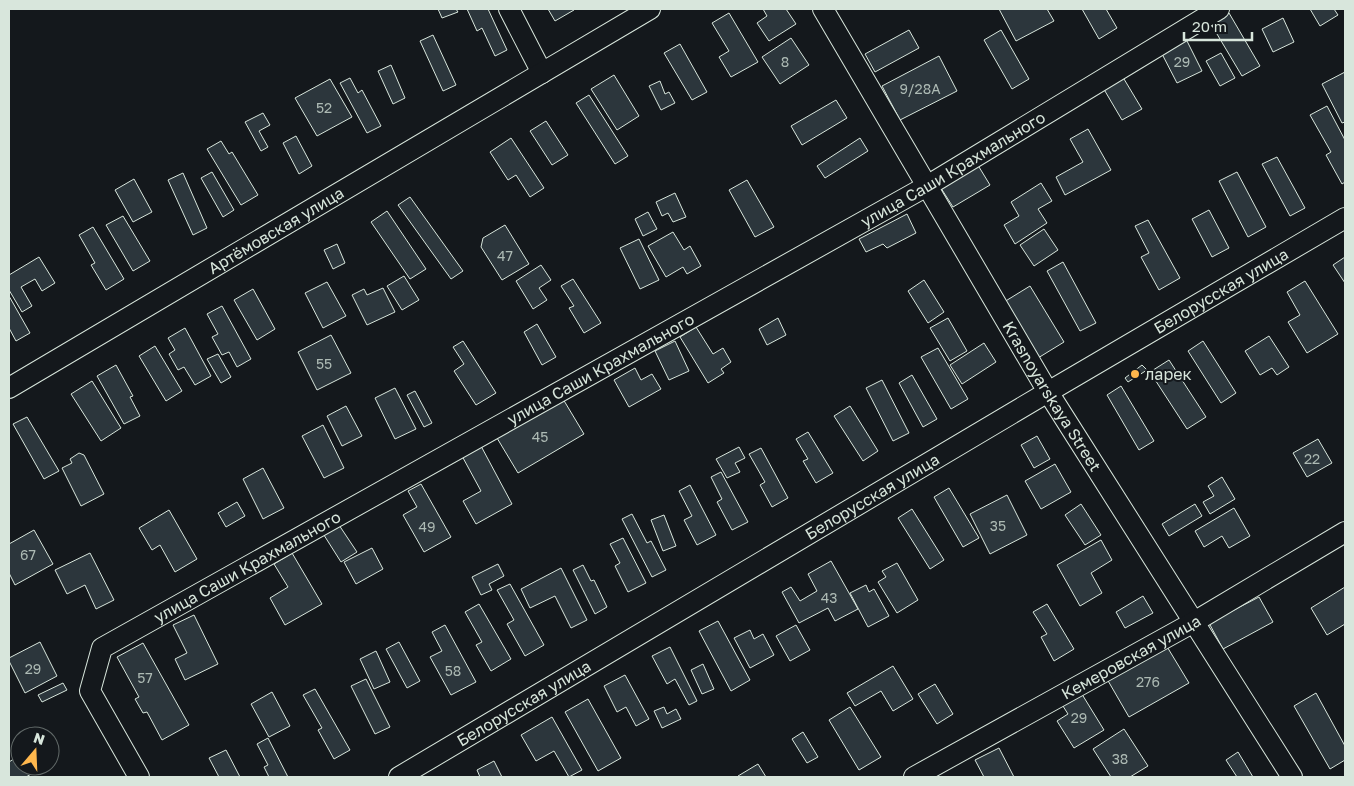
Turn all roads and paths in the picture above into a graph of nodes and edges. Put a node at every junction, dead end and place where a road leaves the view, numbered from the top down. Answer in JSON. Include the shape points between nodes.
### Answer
{"nodes":[{"id":1,"x":509,"y":9,"type":"edge"},
{"id":2,"x":650,"y":9,"type":"edge"},
{"id":3,"x":823,"y":9,"type":"edge"},
{"id":4,"x":1219,"y":9,"type":"edge"},
{"id":5,"x":542,"y":73,"type":"junction"},
{"id":6,"x":927,"y":186,"type":"junction"},
{"id":7,"x":1345,"y":218,"type":"edge"},
{"id":8,"x":9,"y":388,"type":"edge"},
{"id":9,"x":1048,"y":392,"type":"junction"},
{"id":10,"x":1345,"y":532,"type":"edge"},
{"id":11,"x":1194,"y":622,"type":"junction"},
{"id":12,"x":139,"y":777,"type":"edge"},
{"id":13,"x":399,"y":777,"type":"edge"},
{"id":14,"x":914,"y":777,"type":"edge"},
{"id":15,"x":1292,"y":777,"type":"edge"}],
"edges":[{"from":1,"to":5,"type":"street"},
{"from":2,"to":5,"type":"street","name":"Артёмовская улица"},
{"from":3,"to":6,"type":"street","name":"Krasnoyarskaya Street"},
{"from":4,"to":6,"type":"street","name":"улица Саши Крахмального"},
{"from":5,"to":8,"type":"street","name":"Артёмовская улица"},
{"from":6,"to":9,"type":"street","name":"Krasnoyarskaya Street"},
{"from":6,"to":12,"type":"street","name":"улица Саши Крахмального","via":[[102,648],[90,691]]},
{"from":7,"to":9,"type":"street","name":"Белорусская улица"},
{"from":9,"to":11,"type":"street","name":"Krasnoyarskaya Street"},
{"from":9,"to":13,"type":"street","name":"Белорусская улица"},
{"from":10,"to":11,"type":"street","name":"Кемеровская улица"},
{"from":11,"to":14,"type":"street","name":"Кемеровская улица"},
{"from":11,"to":15,"type":"street","name":"Krasnoyarskaya Street"}]}
